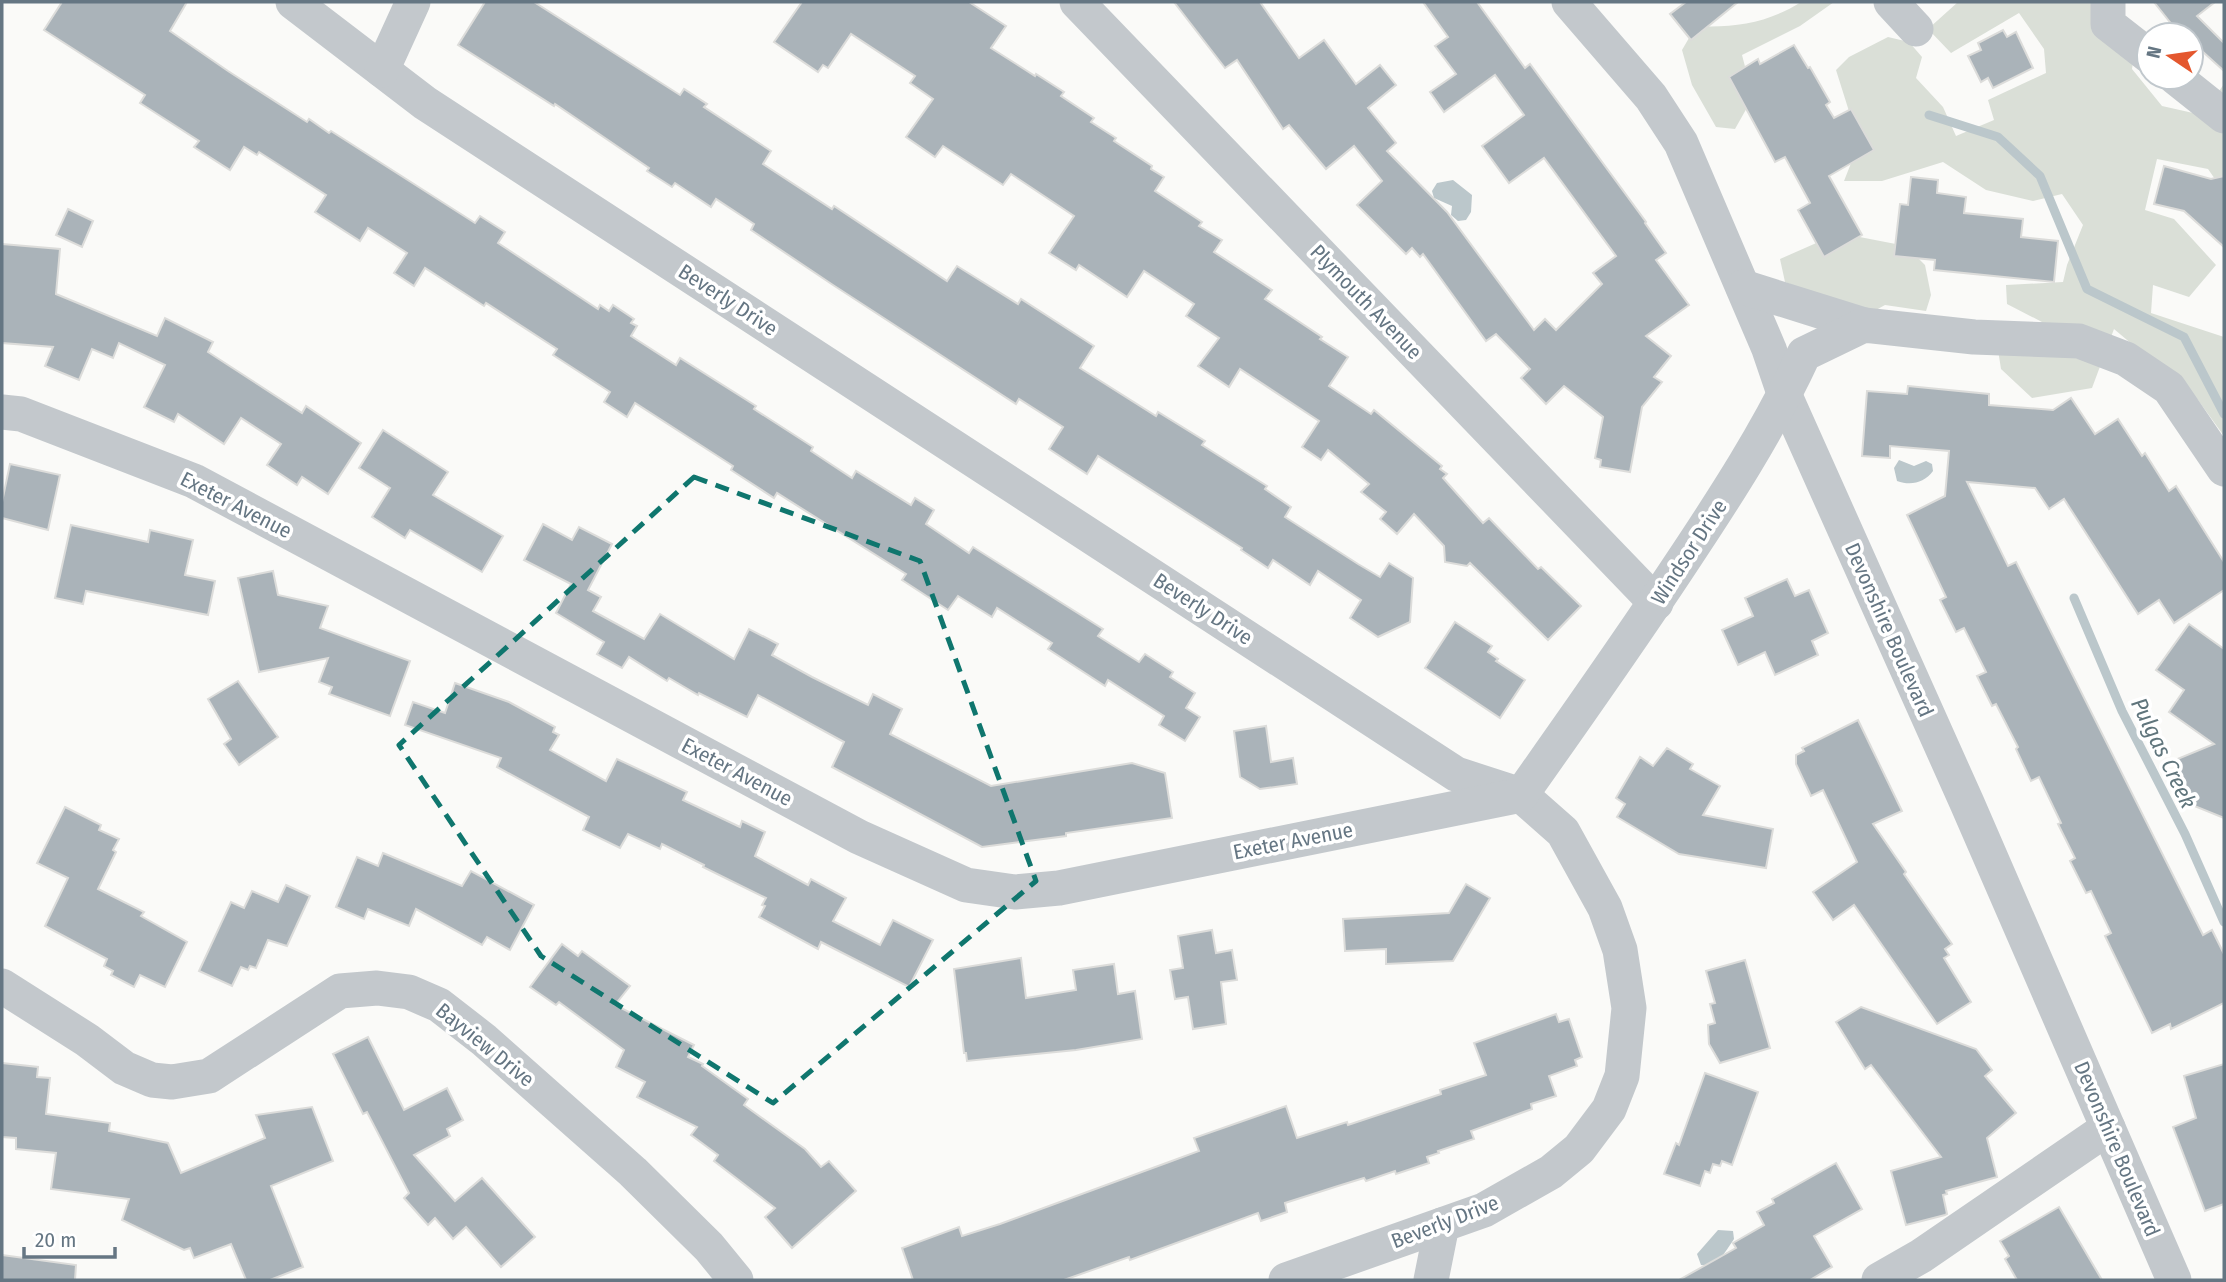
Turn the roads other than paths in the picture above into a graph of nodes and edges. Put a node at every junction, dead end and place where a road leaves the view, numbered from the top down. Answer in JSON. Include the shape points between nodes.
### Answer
{"nodes":[{"id":1,"x":293,"y":2,"type":"edge"},
{"id":2,"x":413,"y":2,"type":"edge"},
{"id":3,"x":1077,"y":2,"type":"edge"},
{"id":4,"x":1569,"y":2,"type":"edge"},
{"id":5,"x":1891,"y":2,"type":"edge"},
{"id":6,"x":2108,"y":2,"type":"edge"},
{"id":7,"x":1916,"y":29,"type":"dead end"},
{"id":8,"x":2135,"y":45,"type":"edge"},
{"id":9,"x":382,"y":70,"type":"junction"},
{"id":10,"x":2193,"y":91,"type":"edge"},
{"id":11,"x":2224,"y":116,"type":"edge"},
{"id":12,"x":1743,"y":287,"type":"junction"},
{"id":13,"x":1864,"y":326,"type":"junction"},
{"id":14,"x":1785,"y":396,"type":"junction"},
{"id":15,"x":2,"y":412,"type":"edge"},
{"id":16,"x":2224,"y":469,"type":"edge"},
{"id":17,"x":1656,"y":603,"type":"junction"},
{"id":18,"x":1521,"y":795,"type":"junction"},
{"id":19,"x":2,"y":985,"type":"edge"},
{"id":20,"x":2108,"y":1128,"type":"junction"},
{"id":21,"x":1442,"y":1225,"type":"junction"},
{"id":22,"x":736,"y":1280,"type":"edge"},
{"id":23,"x":1286,"y":1280,"type":"edge"},
{"id":24,"x":1431,"y":1280,"type":"edge"},
{"id":25,"x":1879,"y":1280,"type":"edge"},
{"id":26,"x":2174,"y":1280,"type":"edge"}],
"edges":[{"from":1,"to":9,"type":"street","name":"Beverly Drive"},
{"from":2,"to":9,"type":"street"},
{"from":3,"to":17,"type":"street","name":"Plymouth Avenue"},
{"from":4,"to":12,"type":"street","name":"Devonshire Boulevard","via":[[1651,97],[1681,143]]},
{"from":5,"to":7,"type":"street"},
{"from":6,"to":8,"type":"street","via":[[2108,24]]},
{"from":9,"to":18,"type":"street","name":"Beverly Drive","via":[[1456,774]]},
{"from":10,"to":11,"type":"street"},
{"from":12,"to":13,"type":"street"},
{"from":12,"to":14,"type":"street","name":"Devonshire Boulevard"},
{"from":13,"to":14,"type":"street","name":"Windsor Drive","via":[[1804,354]]},
{"from":13,"to":16,"type":"street","via":[[2079,341],[2126,359],[2169,388]]},
{"from":14,"to":17,"type":"street","name":"Windsor Drive"},
{"from":14,"to":20,"type":"street","name":"Devonshire Boulevard"},
{"from":15,"to":18,"type":"street","name":"Exeter Avenue","via":[[21,414],[194,481],[859,837],[966,885],[1015,892],[1059,888]]},
{"from":17,"to":18,"type":"street","name":"Windsor Drive"},
{"from":18,"to":21,"type":"street","name":"Beverly Drive","via":[[1563,832],[1605,908],[1620,950],[1629,1009],[1622,1076],[1609,1109],[1579,1149],[1551,1172],[1484,1210]]},
{"from":19,"to":22,"type":"street","name":"Bayview Drive","via":[[124,1068],[152,1080],[172,1082],[209,1076],[341,991],[377,988],[409,992],[439,1004],[633,1172]]},
{"from":20,"to":25,"type":"street"},
{"from":20,"to":26,"type":"street","name":"Devonshire Boulevard"},
{"from":21,"to":23,"type":"street","name":"Beverly Drive"},
{"from":21,"to":24,"type":"street"}]}
